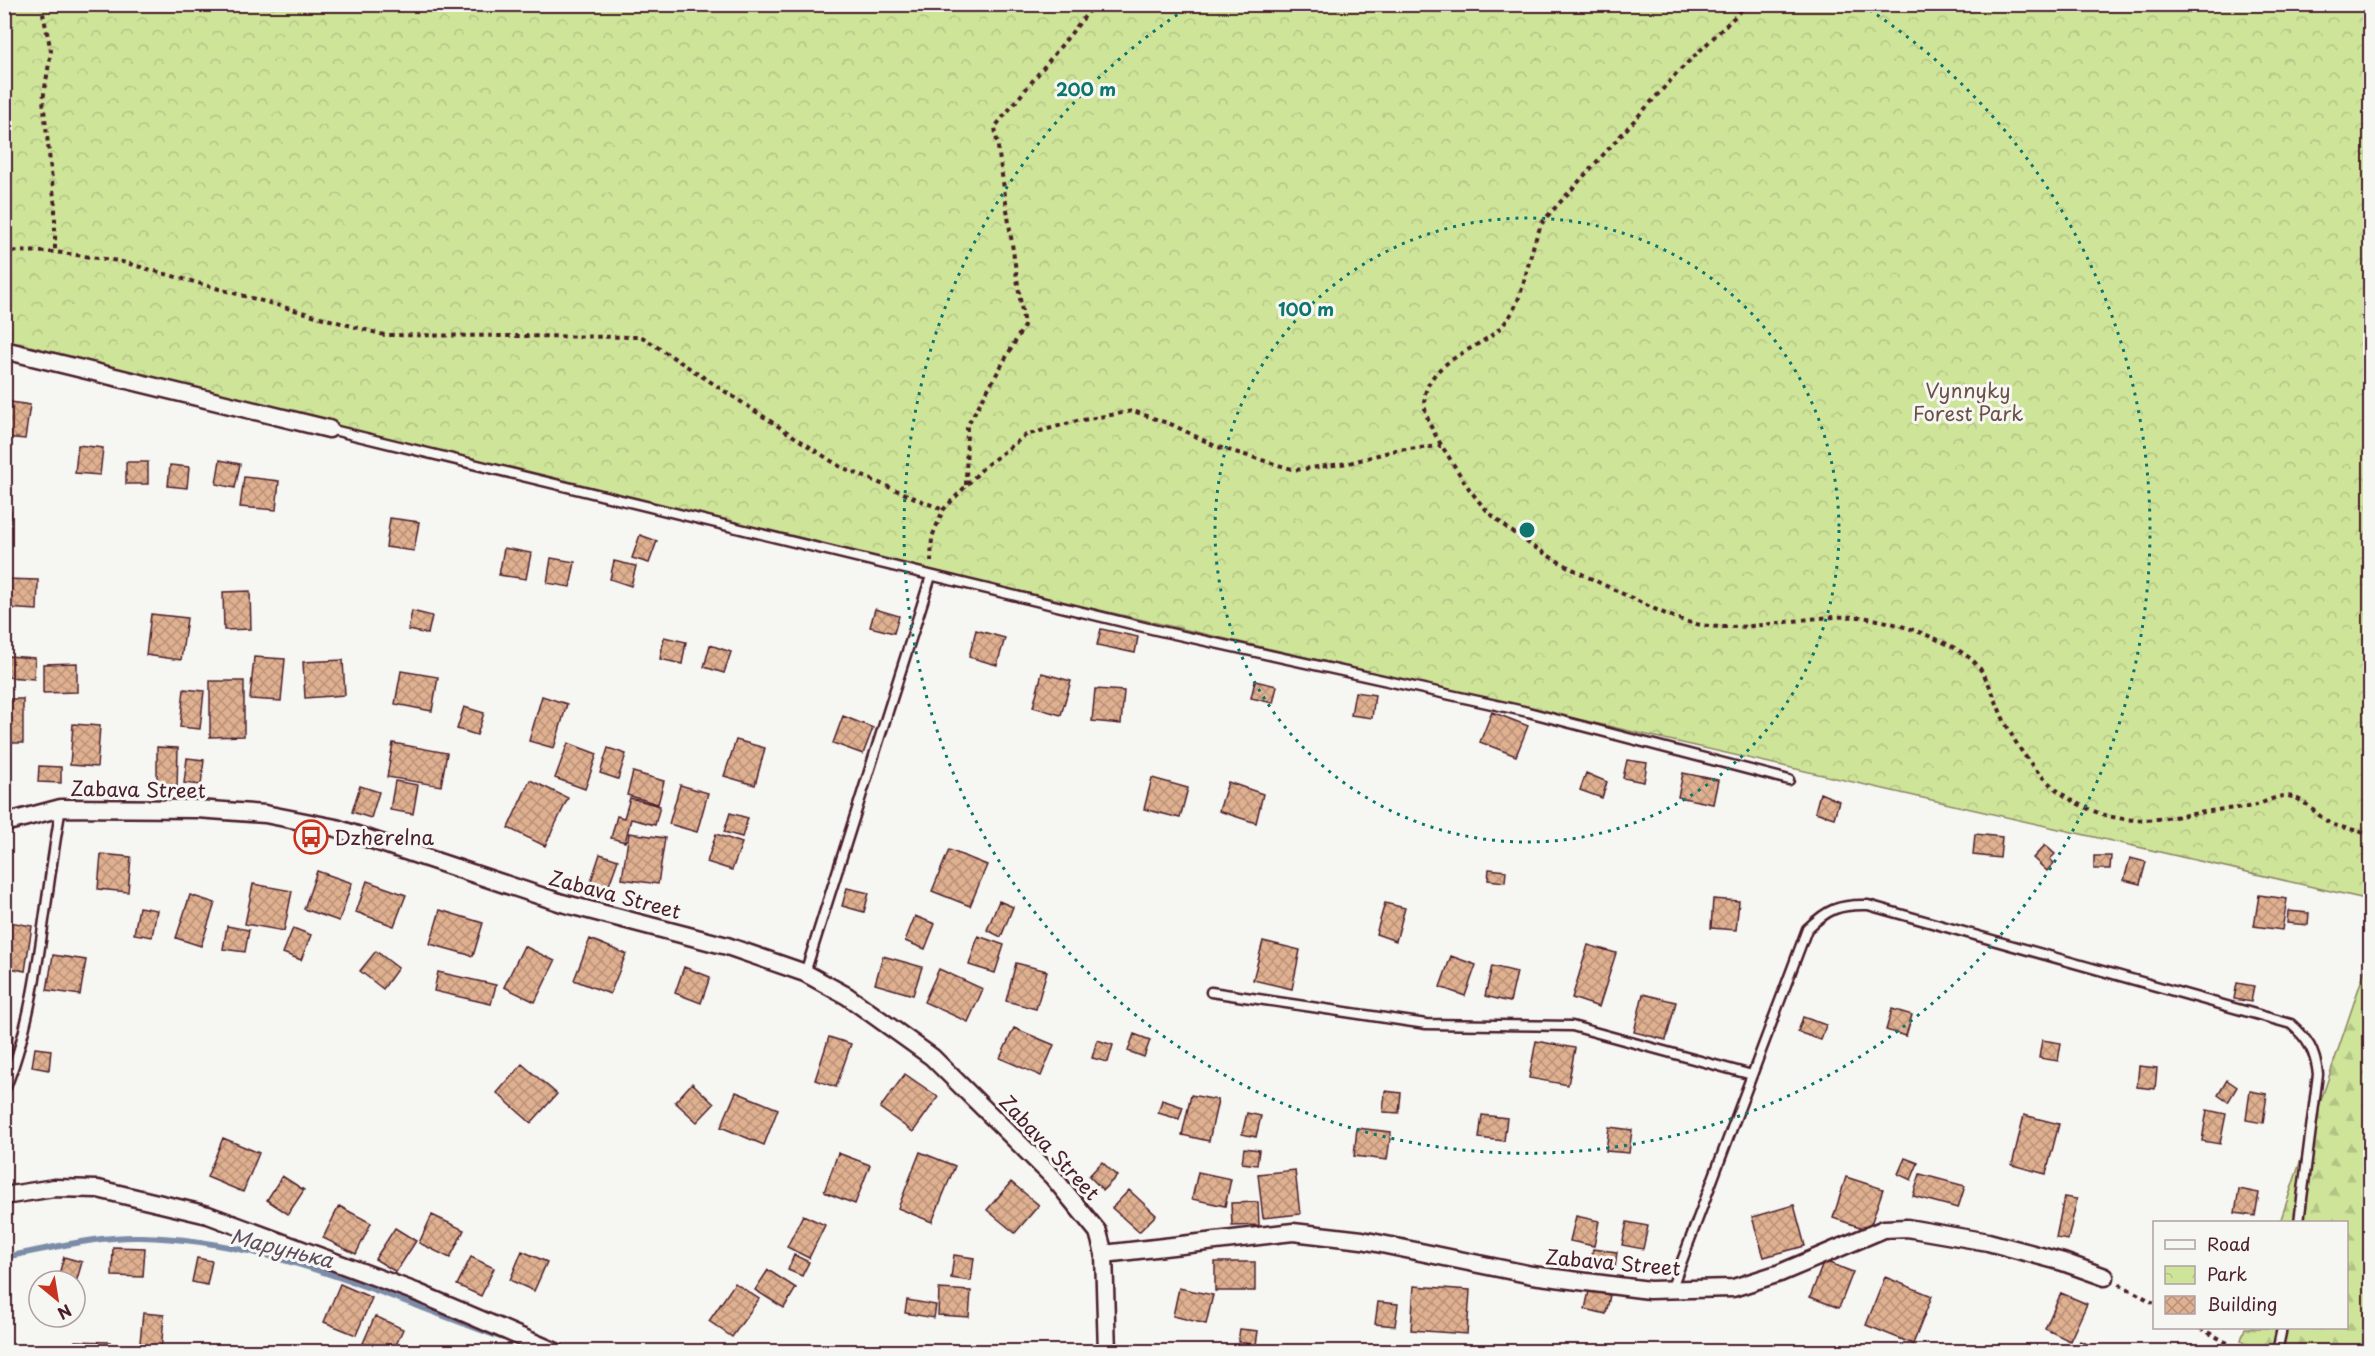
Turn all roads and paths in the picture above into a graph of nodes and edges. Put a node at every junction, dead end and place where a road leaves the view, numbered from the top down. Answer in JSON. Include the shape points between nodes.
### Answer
{"nodes":[{"id":1,"x":41,"y":4,"type":"edge"},
{"id":2,"x":1095,"y":4,"type":"edge"},
{"id":3,"x":1748,"y":4,"type":"edge"},
{"id":4,"x":4,"y":251,"type":"edge"},
{"id":5,"x":55,"y":252,"type":"junction"},
{"id":6,"x":4,"y":350,"type":"edge"},
{"id":7,"x":329,"y":429,"type":"joint"},
{"id":8,"x":1442,"y":446,"type":"junction"},
{"id":9,"x":966,"y":485,"type":"junction"},
{"id":10,"x":942,"y":510,"type":"junction"},
{"id":11,"x":931,"y":576,"type":"junction"},
{"id":12,"x":1789,"y":780,"type":"dead end"},
{"id":13,"x":61,"y":808,"type":"junction"},
{"id":14,"x":4,"y":823,"type":"edge"},
{"id":15,"x":2370,"y":836,"type":"edge"},
{"id":16,"x":805,"y":972,"type":"junction"},
{"id":17,"x":1211,"y":992,"type":"dead end"},
{"id":18,"x":1752,"y":1075,"type":"junction"},
{"id":19,"x":4,"y":1092,"type":"edge"},
{"id":20,"x":4,"y":1196,"type":"edge"},
{"id":21,"x":2299,"y":1221,"type":"edge"},
{"id":22,"x":1104,"y":1254,"type":"junction"},
{"id":23,"x":2105,"y":1277,"type":"joint"},
{"id":24,"x":1671,"y":1290,"type":"junction"},
{"id":25,"x":2153,"y":1302,"type":"edge"},
{"id":26,"x":2202,"y":1329,"type":"edge"},
{"id":27,"x":2282,"y":1329,"type":"edge"},
{"id":28,"x":556,"y":1352,"type":"edge"},
{"id":29,"x":1107,"y":1352,"type":"edge"},
{"id":30,"x":2244,"y":1352,"type":"edge"},
{"id":31,"x":2277,"y":1352,"type":"edge"}],
"edges":[{"from":1,"to":5,"type":"path","via":[[51,51],[43,100],[55,207]]},
{"from":2,"to":9,"type":"path","via":[[995,127],[1024,326],[967,426]]},
{"from":3,"to":8,"type":"path","via":[[1681,69],[1544,220],[1532,240],[1522,292],[1500,329],[1450,361],[1430,382],[1424,398],[1427,415]]},
{"from":4,"to":5,"type":"path"},
{"from":5,"to":10,"type":"path","via":[[119,261],[384,335],[642,336],[840,466]]},
{"from":6,"to":7,"type":"street"},
{"from":7,"to":11,"type":"lane"},
{"from":8,"to":9,"type":"path","via":[[1416,447],[1349,463],[1295,470],[1215,446],[1173,424],[1133,411],[1026,435]]},
{"from":8,"to":15,"type":"path","via":[[1470,490],[1519,537],[1590,579],[1664,613],[1700,625],[1745,626],[1857,617],[1920,633],[1961,653],[1977,665],[2015,744],[2036,773],[2078,803],[2104,815],[2150,820],[2183,817],[2250,807],[2284,796],[2302,801],[2333,824],[2349,826]]},
{"from":9,"to":10,"type":"path"},
{"from":10,"to":11,"type":"path","via":[[932,537]]},
{"from":11,"to":12,"type":"lane","via":[[1528,712]]},
{"from":11,"to":16,"type":"lane"},
{"from":13,"to":14,"type":"street","name":"Zabava Street"},
{"from":13,"to":16,"type":"street","name":"Zabava Street","via":[[197,809],[265,814],[336,828],[562,903],[727,946]]},
{"from":13,"to":19,"type":"lane","via":[[29,1003],[15,1068]]},
{"from":16,"to":22,"type":"street","name":"Zabava Street","via":[[847,996],[960,1082],[1053,1177],[1098,1232]]},
{"from":17,"to":18,"type":"lane","via":[[1426,1024],[1572,1026]]},
{"from":18,"to":21,"type":"lane","via":[[1807,929],[1825,912],[1847,904],[1868,905],[2291,1024],[2306,1037],[2316,1054],[2318,1074]]},
{"from":18,"to":24,"type":"lane"},
{"from":20,"to":28,"type":"street","via":[[54,1188],[98,1189],[208,1215],[416,1292]]},
{"from":22,"to":24,"type":"street","name":"Zabava Street","via":[[1293,1232],[1362,1240],[1532,1275]]},
{"from":22,"to":29,"type":"street","name":"Zabava Street"},
{"from":23,"to":24,"type":"street","name":"Zabava Street","via":[[1988,1242],[1907,1228],[1884,1229],[1780,1273],[1733,1288]]},
{"from":23,"to":25,"type":"path"},
{"from":26,"to":30,"type":"path"},
{"from":27,"to":31,"type":"lane"}]}
